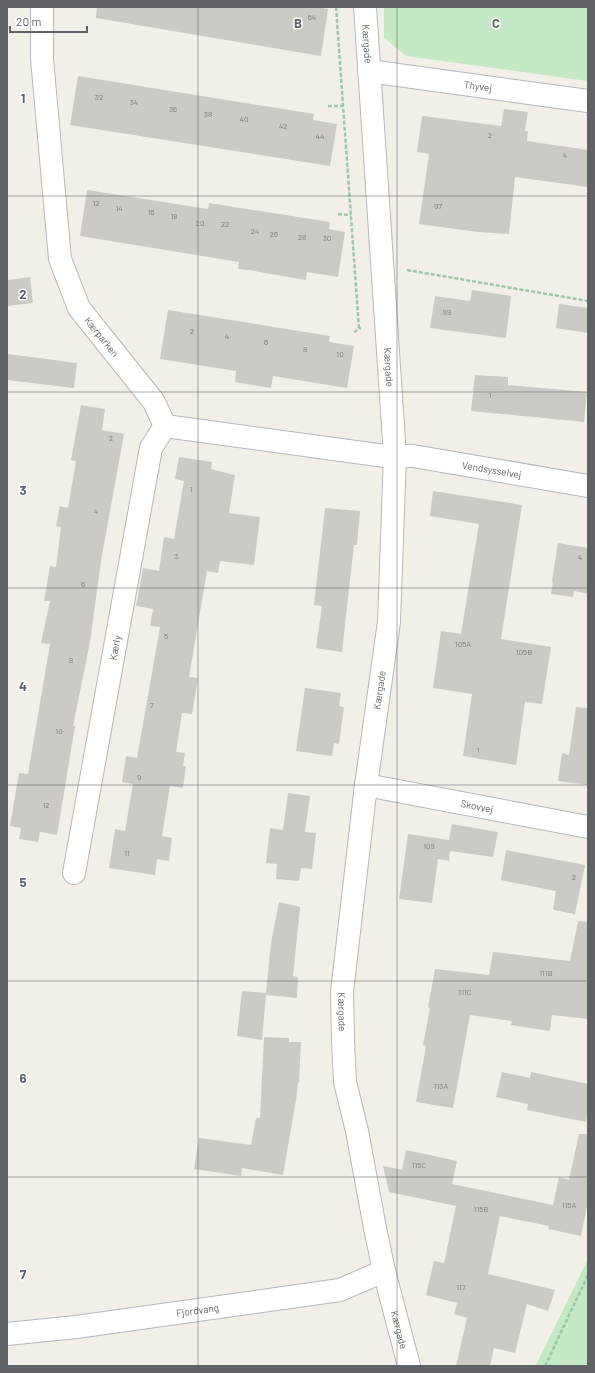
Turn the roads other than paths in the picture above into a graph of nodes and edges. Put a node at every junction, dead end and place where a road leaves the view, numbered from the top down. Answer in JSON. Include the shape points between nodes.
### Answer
{"nodes":[{"id":1,"x":42,"y":7,"type":"edge"},
{"id":2,"x":365,"y":7,"type":"edge"},
{"id":3,"x":369,"y":71,"type":"junction"},
{"id":4,"x":588,"y":101,"type":"edge"},
{"id":5,"x":165,"y":426,"type":"junction"},
{"id":6,"x":395,"y":456,"type":"junction"},
{"id":7,"x":588,"y":486,"type":"edge"},
{"id":8,"x":366,"y":784,"type":"junction"},
{"id":9,"x":588,"y":827,"type":"edge"},
{"id":10,"x":74,"y":873,"type":"dead end"},
{"id":11,"x":384,"y":1271,"type":"junction"},
{"id":12,"x":7,"y":1334,"type":"edge"},
{"id":13,"x":409,"y":1366,"type":"edge"}],
"edges":[{"from":1,"to":5,"type":"street","name":"Kærparken","via":[[42,59],[60,259],[79,308],[154,402]]},
{"from":2,"to":3,"type":"street","name":"Kærgade"},
{"from":3,"to":4,"type":"street","name":"Thyvej"},
{"from":3,"to":6,"type":"street","name":"Kærgade"},
{"from":5,"to":6,"type":"street"},
{"from":5,"to":10,"type":"street","name":"Kærly","via":[[151,448]]},
{"from":6,"to":7,"type":"street","name":"Vendsysselvej","via":[[413,456]]},
{"from":6,"to":8,"type":"street","name":"Kærgade","via":[[389,622]]},
{"from":8,"to":9,"type":"street","name":"Skovvej"},
{"from":8,"to":11,"type":"street","name":"Kærgade","via":[[342,992],[343,1041],[345,1082]]},
{"from":11,"to":12,"type":"street","name":"Fjordvang","via":[[340,1290],[76,1327]]},
{"from":11,"to":13,"type":"street","name":"Kærgade"}]}
